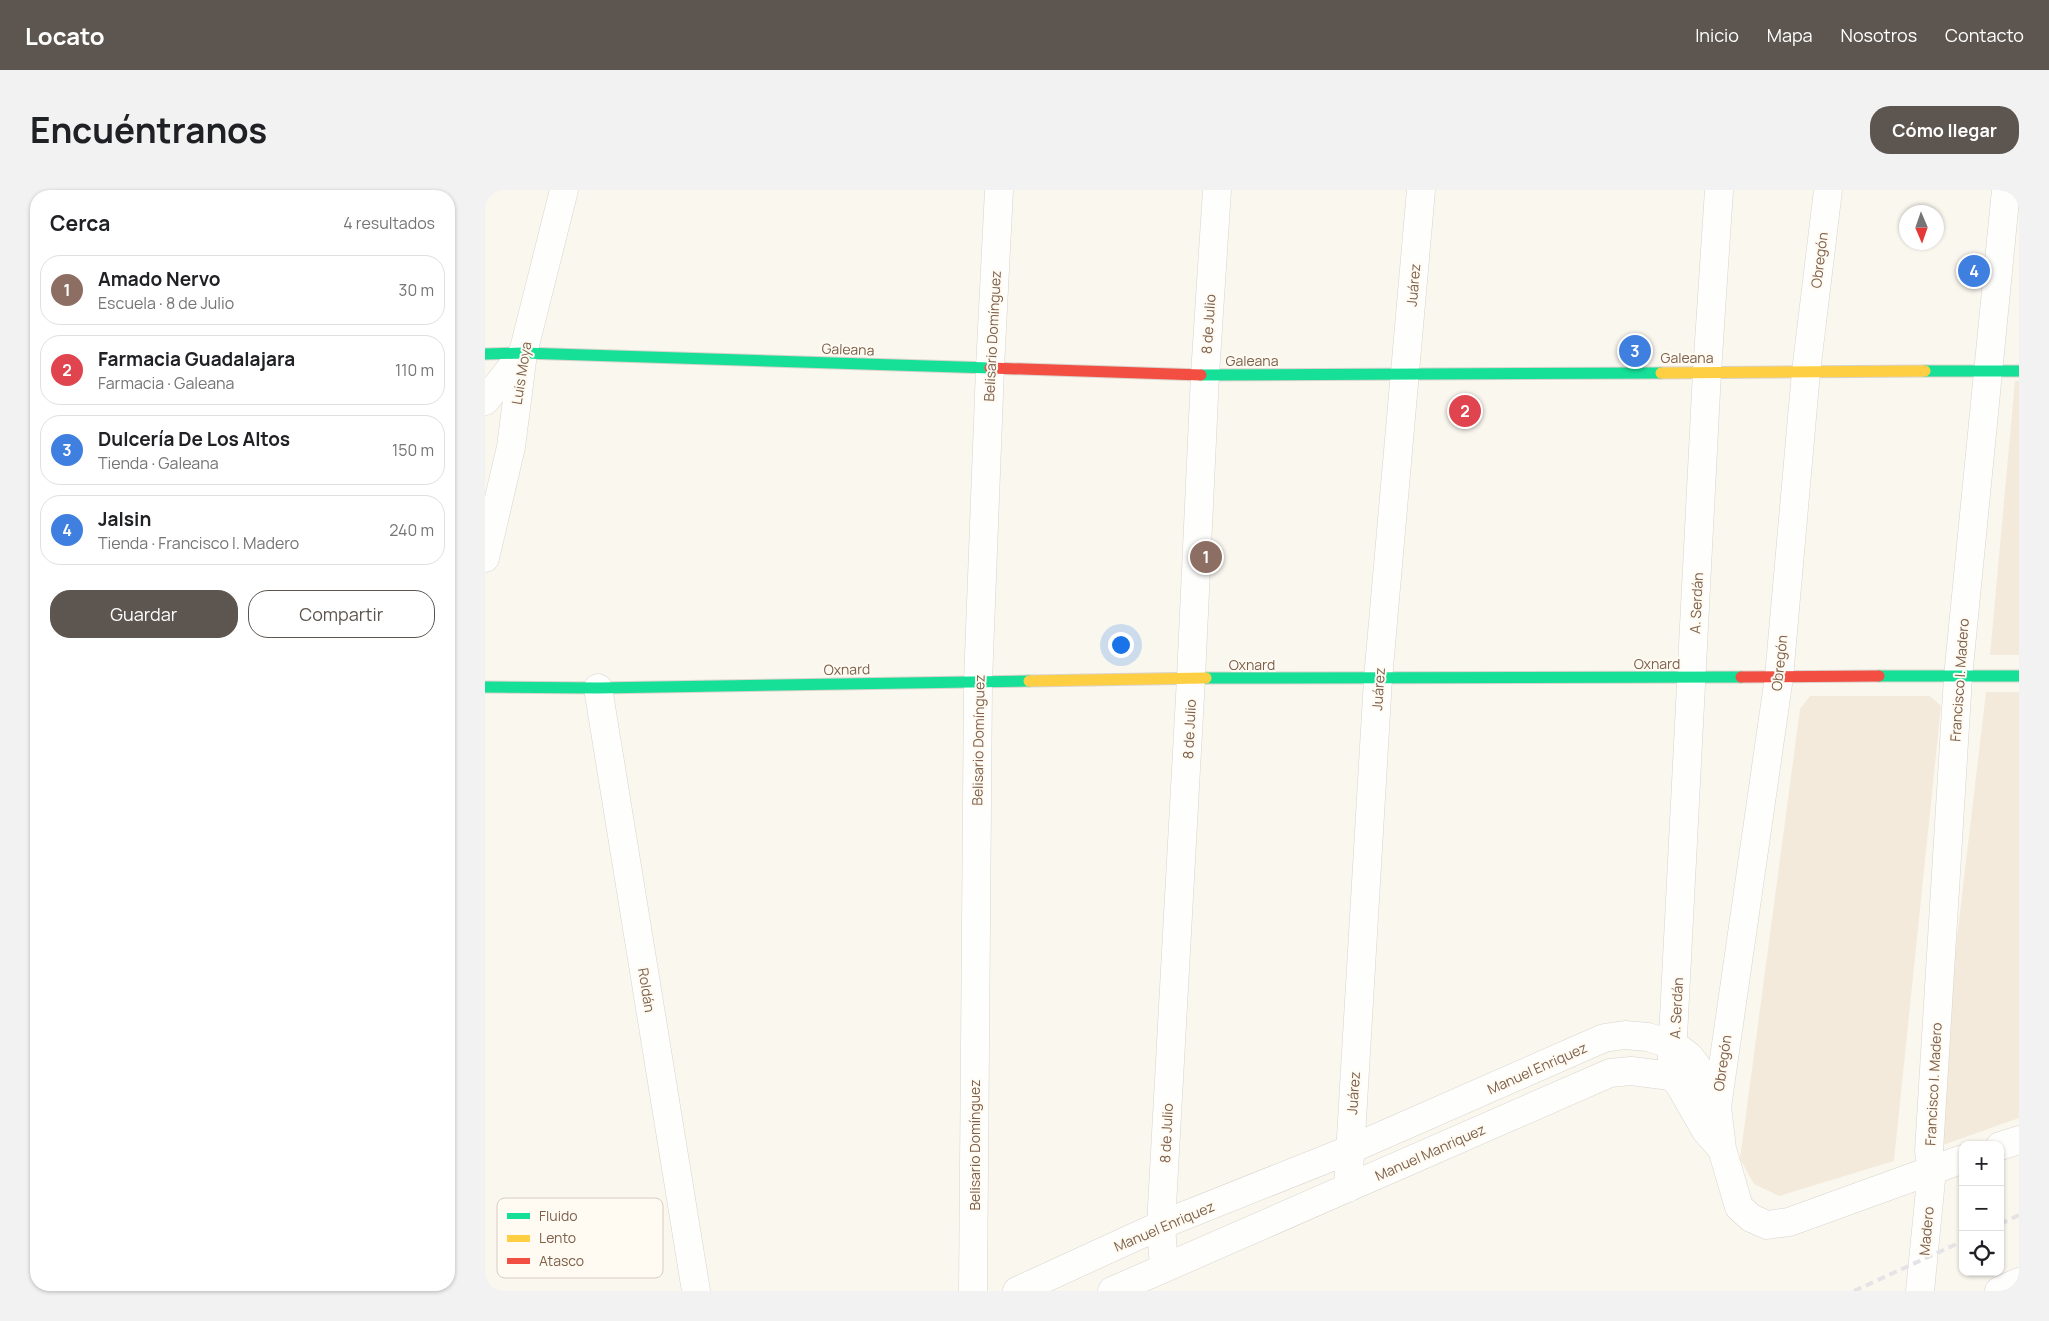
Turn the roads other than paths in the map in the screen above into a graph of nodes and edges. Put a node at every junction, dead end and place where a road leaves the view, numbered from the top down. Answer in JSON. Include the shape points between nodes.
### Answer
{"nodes":[{"id":1,"x":564,"y":190,"type":"edge"},
{"id":2,"x":999,"y":190,"type":"edge"},
{"id":3,"x":1217,"y":190,"type":"edge"},
{"id":4,"x":1421,"y":190,"type":"edge"},
{"id":5,"x":1719,"y":190,"type":"edge"},
{"id":6,"x":1828,"y":190,"type":"edge"},
{"id":7,"x":2006,"y":190,"type":"edge"},
{"id":8,"x":523,"y":353,"type":"junction"},
{"id":9,"x":485,"y":354,"type":"edge"},
{"id":10,"x":990,"y":368,"type":"junction"},
{"id":11,"x":2019,"y":371,"type":"edge"},
{"id":12,"x":1707,"y":372,"type":"junction"},
{"id":13,"x":1806,"y":372,"type":"junction"},
{"id":14,"x":1988,"y":372,"type":"junction"},
{"id":15,"x":1405,"y":374,"type":"junction"},
{"id":16,"x":1205,"y":375,"type":"junction"},
{"id":17,"x":485,"y":401,"type":"edge"},
{"id":18,"x":485,"y":558,"type":"edge"},
{"id":19,"x":2019,"y":676,"type":"edge"},
{"id":20,"x":1779,"y":677,"type":"junction"},
{"id":21,"x":1957,"y":677,"type":"junction"},
{"id":22,"x":1191,"y":678,"type":"junction"},
{"id":23,"x":1692,"y":678,"type":"junction"},
{"id":24,"x":1378,"y":679,"type":"junction"},
{"id":25,"x":978,"y":682,"type":"junction"},
{"id":26,"x":485,"y":687,"type":"edge"},
{"id":27,"x":597,"y":688,"type":"junction"},
{"id":28,"x":1674,"y":1045,"type":"junction"},
{"id":29,"x":1671,"y":1076,"type":"junction"},
{"id":30,"x":1715,"y":1129,"type":"junction"},
{"id":31,"x":2019,"y":1140,"type":"edge"},
{"id":32,"x":2004,"y":1145,"type":"edge"},
{"id":33,"x":1349,"y":1150,"type":"junction"},
{"id":34,"x":1959,"y":1161,"type":"edge"},
{"id":35,"x":1932,"y":1170,"type":"junction"},
{"id":36,"x":1348,"y":1188,"type":"junction"},
{"id":37,"x":1161,"y":1225,"type":"junction"},
{"id":38,"x":1164,"y":1268,"type":"junction"},
{"id":39,"x":2019,"y":1282,"type":"edge"},
{"id":40,"x":696,"y":1291,"type":"edge"},
{"id":41,"x":973,"y":1291,"type":"edge"},
{"id":42,"x":1017,"y":1291,"type":"edge"},
{"id":43,"x":1112,"y":1291,"type":"edge"},
{"id":44,"x":1920,"y":1291,"type":"edge"},
{"id":45,"x":1999,"y":1291,"type":"edge"}],
"edges":[{"from":1,"to":8,"type":"street","name":"Luis Moya"},
{"from":2,"to":10,"type":"street","name":"Belisario Domínguez"},
{"from":3,"to":16,"type":"street","name":"8 de Julio"},
{"from":4,"to":15,"type":"street","name":"Juárez"},
{"from":5,"to":12,"type":"street","name":"A. Serdán"},
{"from":6,"to":13,"type":"street","name":"Obregón"},
{"from":7,"to":14,"type":"street","name":"Francisco I. Madero"},
{"from":8,"to":9,"type":"street","name":"Galeana"},
{"from":8,"to":10,"type":"street","name":"Galeana"},
{"from":8,"to":17,"type":"street"},
{"from":8,"to":18,"type":"street","name":"Luis Moya","via":[[511,447]]},
{"from":10,"to":16,"type":"street","name":"Galeana"},
{"from":10,"to":25,"type":"street","name":"Belisario Domínguez"},
{"from":11,"to":14,"type":"street","name":"Galeana"},
{"from":12,"to":13,"type":"street","name":"Galeana"},
{"from":12,"to":15,"type":"street","name":"Galeana"},
{"from":12,"to":23,"type":"street","name":"A. Serdán"},
{"from":13,"to":14,"type":"street","name":"Galeana"},
{"from":13,"to":20,"type":"street","name":"Obregón"},
{"from":14,"to":21,"type":"street","name":"Francisco I. Madero"},
{"from":15,"to":16,"type":"street","name":"Galeana"},
{"from":15,"to":24,"type":"street","name":"Juárez"},
{"from":16,"to":22,"type":"street","name":"8 de Julio"},
{"from":19,"to":21,"type":"street","name":"Oxnard"},
{"from":20,"to":21,"type":"street","name":"Oxnard"},
{"from":20,"to":23,"type":"street","name":"Oxnard"},
{"from":20,"to":30,"type":"street","name":"Obregón"},
{"from":21,"to":35,"type":"street","name":"Francisco I. Madero","via":[[1929,1151]]},
{"from":22,"to":24,"type":"street","name":"Oxnard"},
{"from":22,"to":25,"type":"street","name":"Oxnard"},
{"from":22,"to":37,"type":"street","name":"8 de Julio"},
{"from":23,"to":24,"type":"street","name":"Oxnard"},
{"from":23,"to":28,"type":"street","name":"A. Serdán"},
{"from":24,"to":33,"type":"street","name":"Juárez"},
{"from":25,"to":27,"type":"street","name":"Oxnard"},
{"from":25,"to":41,"type":"street","name":"Belisario Domínguez"},
{"from":26,"to":27,"type":"street","name":"Oxnard"},
{"from":27,"to":40,"type":"street","name":"Roldán"},
{"from":28,"to":29,"type":"street","name":"A. Serdán"},
{"from":28,"to":30,"type":"street","name":"Manuel Enriquez","via":[[1689,1056],[1701,1072]]},
{"from":28,"to":33,"type":"street","name":"Manuel Enriquez","via":[[1648,1037],[1604,1038]]},
{"from":29,"to":30,"type":"street"},
{"from":29,"to":36,"type":"street","name":"Manuel Manriquez","via":[[1631,1071],[1610,1073]]},
{"from":30,"to":35,"type":"street","name":"Manuel Enriquez","via":[[1739,1207],[1751,1218],[1767,1225],[1789,1222]]},
{"from":31,"to":32,"type":"street"},
{"from":33,"to":36,"type":"street","name":"Juárez"},
{"from":33,"to":37,"type":"street","name":"Manuel Enriquez"},
{"from":34,"to":35,"type":"street","name":"Manuel Enriquez"},
{"from":35,"to":44,"type":"street","name":"Madero"},
{"from":36,"to":38,"type":"street","name":"Manuel Manriquez"},
{"from":37,"to":38,"type":"street","name":"8 de Julio"},
{"from":37,"to":42,"type":"street","name":"Manuel Enriquez"},
{"from":38,"to":43,"type":"street","name":"Manuel Manriquez"},
{"from":39,"to":45,"type":"street"}]}
